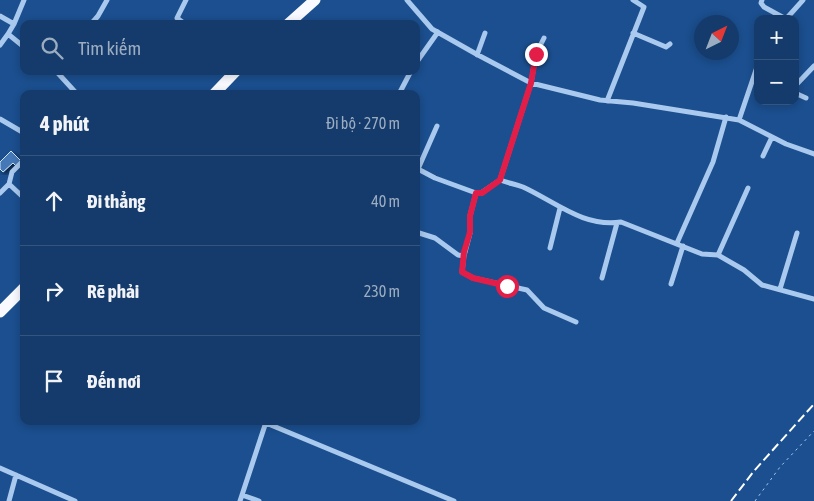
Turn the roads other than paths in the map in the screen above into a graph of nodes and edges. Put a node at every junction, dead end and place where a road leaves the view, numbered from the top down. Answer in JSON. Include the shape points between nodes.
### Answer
{"nodes":[{"id":1,"x":24,"y":0,"type":"edge"},
{"id":2,"x":107,"y":0,"type":"edge"},
{"id":3,"x":186,"y":0,"type":"edge"},
{"id":4,"x":315,"y":0,"type":"edge"},
{"id":5,"x":407,"y":0,"type":"edge"},
{"id":6,"x":633,"y":0,"type":"edge"},
{"id":7,"x":648,"y":0,"type":"edge"},
{"id":8,"x":762,"y":0,"type":"edge"},
{"id":9,"x":803,"y":0,"type":"edge"},
{"id":10,"x":644,"y":7,"type":"junction"},
{"id":11,"x":779,"y":15,"type":"edge"},
{"id":12,"x":790,"y":15,"type":"edge"},
{"id":13,"x":0,"y":16,"type":"edge"},
{"id":14,"x":94,"y":20,"type":"edge"},
{"id":15,"x":180,"y":20,"type":"edge"},
{"id":16,"x":292,"y":20,"type":"edge"},
{"id":17,"x":14,"y":24,"type":"junction"},
{"id":18,"x":438,"y":32,"type":"junction"},
{"id":19,"x":485,"y":33,"type":"dead end"},
{"id":20,"x":633,"y":33,"type":"junction"},
{"id":21,"x":8,"y":34,"type":"junction"},
{"id":22,"x":544,"y":38,"type":"dead end"},
{"id":23,"x":20,"y":44,"type":"edge"},
{"id":24,"x":670,"y":44,"type":"dead end"},
{"id":25,"x":0,"y":45,"type":"edge"},
{"id":26,"x":477,"y":55,"type":"junction"},
{"id":27,"x":420,"y":57,"type":"edge"},
{"id":28,"x":814,"y":66,"type":"edge"},
{"id":29,"x":60,"y":75,"type":"edge"},
{"id":30,"x":232,"y":75,"type":"edge"},
{"id":31,"x":409,"y":75,"type":"edge"},
{"id":32,"x":754,"y":80,"type":"edge"},
{"id":33,"x":799,"y":82,"type":"edge"},
{"id":34,"x":531,"y":83,"type":"junction"},
{"id":35,"x":73,"y":90,"type":"edge"},
{"id":36,"x":218,"y":90,"type":"edge"},
{"id":37,"x":401,"y":90,"type":"edge"},
{"id":38,"x":799,"y":95,"type":"edge"},
{"id":39,"x":806,"y":98,"type":"dead end"},
{"id":40,"x":607,"y":101,"type":"junction"},
{"id":41,"x":726,"y":118,"type":"junction"},
{"id":42,"x":0,"y":119,"type":"edge"},
{"id":43,"x":738,"y":120,"type":"junction"},
{"id":44,"x":438,"y":126,"type":"dead end"},
{"id":45,"x":20,"y":131,"type":"edge"},
{"id":46,"x":772,"y":137,"type":"junction"},
{"id":47,"x":814,"y":154,"type":"edge"},
{"id":48,"x":763,"y":156,"type":"dead end"},
{"id":49,"x":420,"y":162,"type":"edge"},
{"id":50,"x":20,"y":164,"type":"edge"},
{"id":51,"x":420,"y":170,"type":"edge"},
{"id":52,"x":500,"y":180,"type":"junction"},
{"id":53,"x":9,"y":184,"type":"junction"},
{"id":54,"x":748,"y":188,"type":"dead end"},
{"id":55,"x":0,"y":193,"type":"edge"},
{"id":56,"x":476,"y":193,"type":"junction"},
{"id":57,"x":20,"y":194,"type":"edge"},
{"id":58,"x":560,"y":208,"type":"junction"},
{"id":59,"x":618,"y":223,"type":"junction"},
{"id":60,"x":420,"y":233,"type":"edge"},
{"id":61,"x":797,"y":233,"type":"dead end"},
{"id":62,"x":677,"y":243,"type":"junction"},
{"id":63,"x":683,"y":246,"type":"junction"},
{"id":64,"x":550,"y":248,"type":"dead end"},
{"id":65,"x":718,"y":255,"type":"junction"},
{"id":66,"x":464,"y":256,"type":"junction"},
{"id":67,"x":602,"y":278,"type":"dead end"},
{"id":68,"x":671,"y":284,"type":"dead end"},
{"id":69,"x":780,"y":289,"type":"junction"},
{"id":70,"x":20,"y":292,"type":"edge"},
{"id":71,"x":814,"y":299,"type":"edge"},
{"id":72,"x":0,"y":312,"type":"edge"},
{"id":73,"x":576,"y":322,"type":"dead end"},
{"id":74,"x":265,"y":425,"type":"edge"},
{"id":75,"x":273,"y":425,"type":"edge"},
{"id":76,"x":0,"y":468,"type":"edge"},
{"id":77,"x":16,"y":475,"type":"junction"},
{"id":78,"x":241,"y":498,"type":"edge"},
{"id":79,"x":9,"y":501,"type":"edge"},
{"id":80,"x":75,"y":501,"type":"edge"},
{"id":81,"x":259,"y":501,"type":"edge"},
{"id":82,"x":454,"y":501,"type":"edge"}],
"edges":[{"from":1,"to":17,"type":"street"},
{"from":2,"to":14,"type":"street"},
{"from":3,"to":15,"type":"street","via":[[177,18]]},
{"from":4,"to":16,"type":"highway"},
{"from":5,"to":18,"type":"street"},
{"from":6,"to":10,"type":"street"},
{"from":7,"to":10,"type":"street"},
{"from":8,"to":11,"type":"street","via":[[764,7]]},
{"from":9,"to":12,"type":"street"},
{"from":10,"to":20,"type":"street"},
{"from":13,"to":17,"type":"street"},
{"from":17,"to":21,"type":"street"},
{"from":18,"to":26,"type":"street"},
{"from":18,"to":27,"type":"street"},
{"from":19,"to":26,"type":"street"},
{"from":20,"to":24,"type":"street","via":[[666,47]]},
{"from":20,"to":40,"type":"street"},
{"from":21,"to":23,"type":"street"},
{"from":21,"to":25,"type":"street"},
{"from":22,"to":34,"type":"street","via":[[536,54]]},
{"from":26,"to":34,"type":"street"},
{"from":28,"to":33,"type":"street"},
{"from":29,"to":35,"type":"street"},
{"from":30,"to":36,"type":"highway"},
{"from":31,"to":37,"type":"street"},
{"from":32,"to":43,"type":"street"},
{"from":34,"to":40,"type":"street"},
{"from":34,"to":52,"type":"street"},
{"from":38,"to":39,"type":"street"},
{"from":40,"to":41,"type":"street"},
{"from":41,"to":43,"type":"street"},
{"from":41,"to":62,"type":"street","via":[[712,162]]},
{"from":42,"to":45,"type":"street"},
{"from":43,"to":46,"type":"street"},
{"from":44,"to":49,"type":"street"},
{"from":46,"to":47,"type":"street"},
{"from":46,"to":48,"type":"street"},
{"from":50,"to":53,"type":"street","via":[[12,172]]},
{"from":51,"to":56,"type":"street"},
{"from":52,"to":56,"type":"street","via":[[482,193]]},
{"from":52,"to":58,"type":"street","via":[[522,187]]},
{"from":53,"to":55,"type":"street"},
{"from":53,"to":57,"type":"street"},
{"from":54,"to":65,"type":"street"},
{"from":56,"to":66,"type":"street"},
{"from":58,"to":59,"type":"street","via":[[597,221]]},
{"from":58,"to":64,"type":"street"},
{"from":59,"to":62,"type":"street"},
{"from":59,"to":67,"type":"street"},
{"from":60,"to":66,"type":"street","via":[[435,238]]},
{"from":61,"to":69,"type":"street"},
{"from":62,"to":63,"type":"street"},
{"from":63,"to":65,"type":"street","via":[[702,254]]},
{"from":63,"to":68,"type":"street"},
{"from":65,"to":69,"type":"street","via":[[762,285]]},
{"from":66,"to":73,"type":"street","via":[[462,272],[473,278],[527,290],[544,308]]},
{"from":69,"to":71,"type":"street"},
{"from":70,"to":72,"type":"highway"},
{"from":74,"to":78,"type":"street"},
{"from":75,"to":82,"type":"street"},
{"from":76,"to":77,"type":"street"},
{"from":77,"to":79,"type":"street"},
{"from":77,"to":80,"type":"street"},
{"from":78,"to":81,"type":"street"}]}
